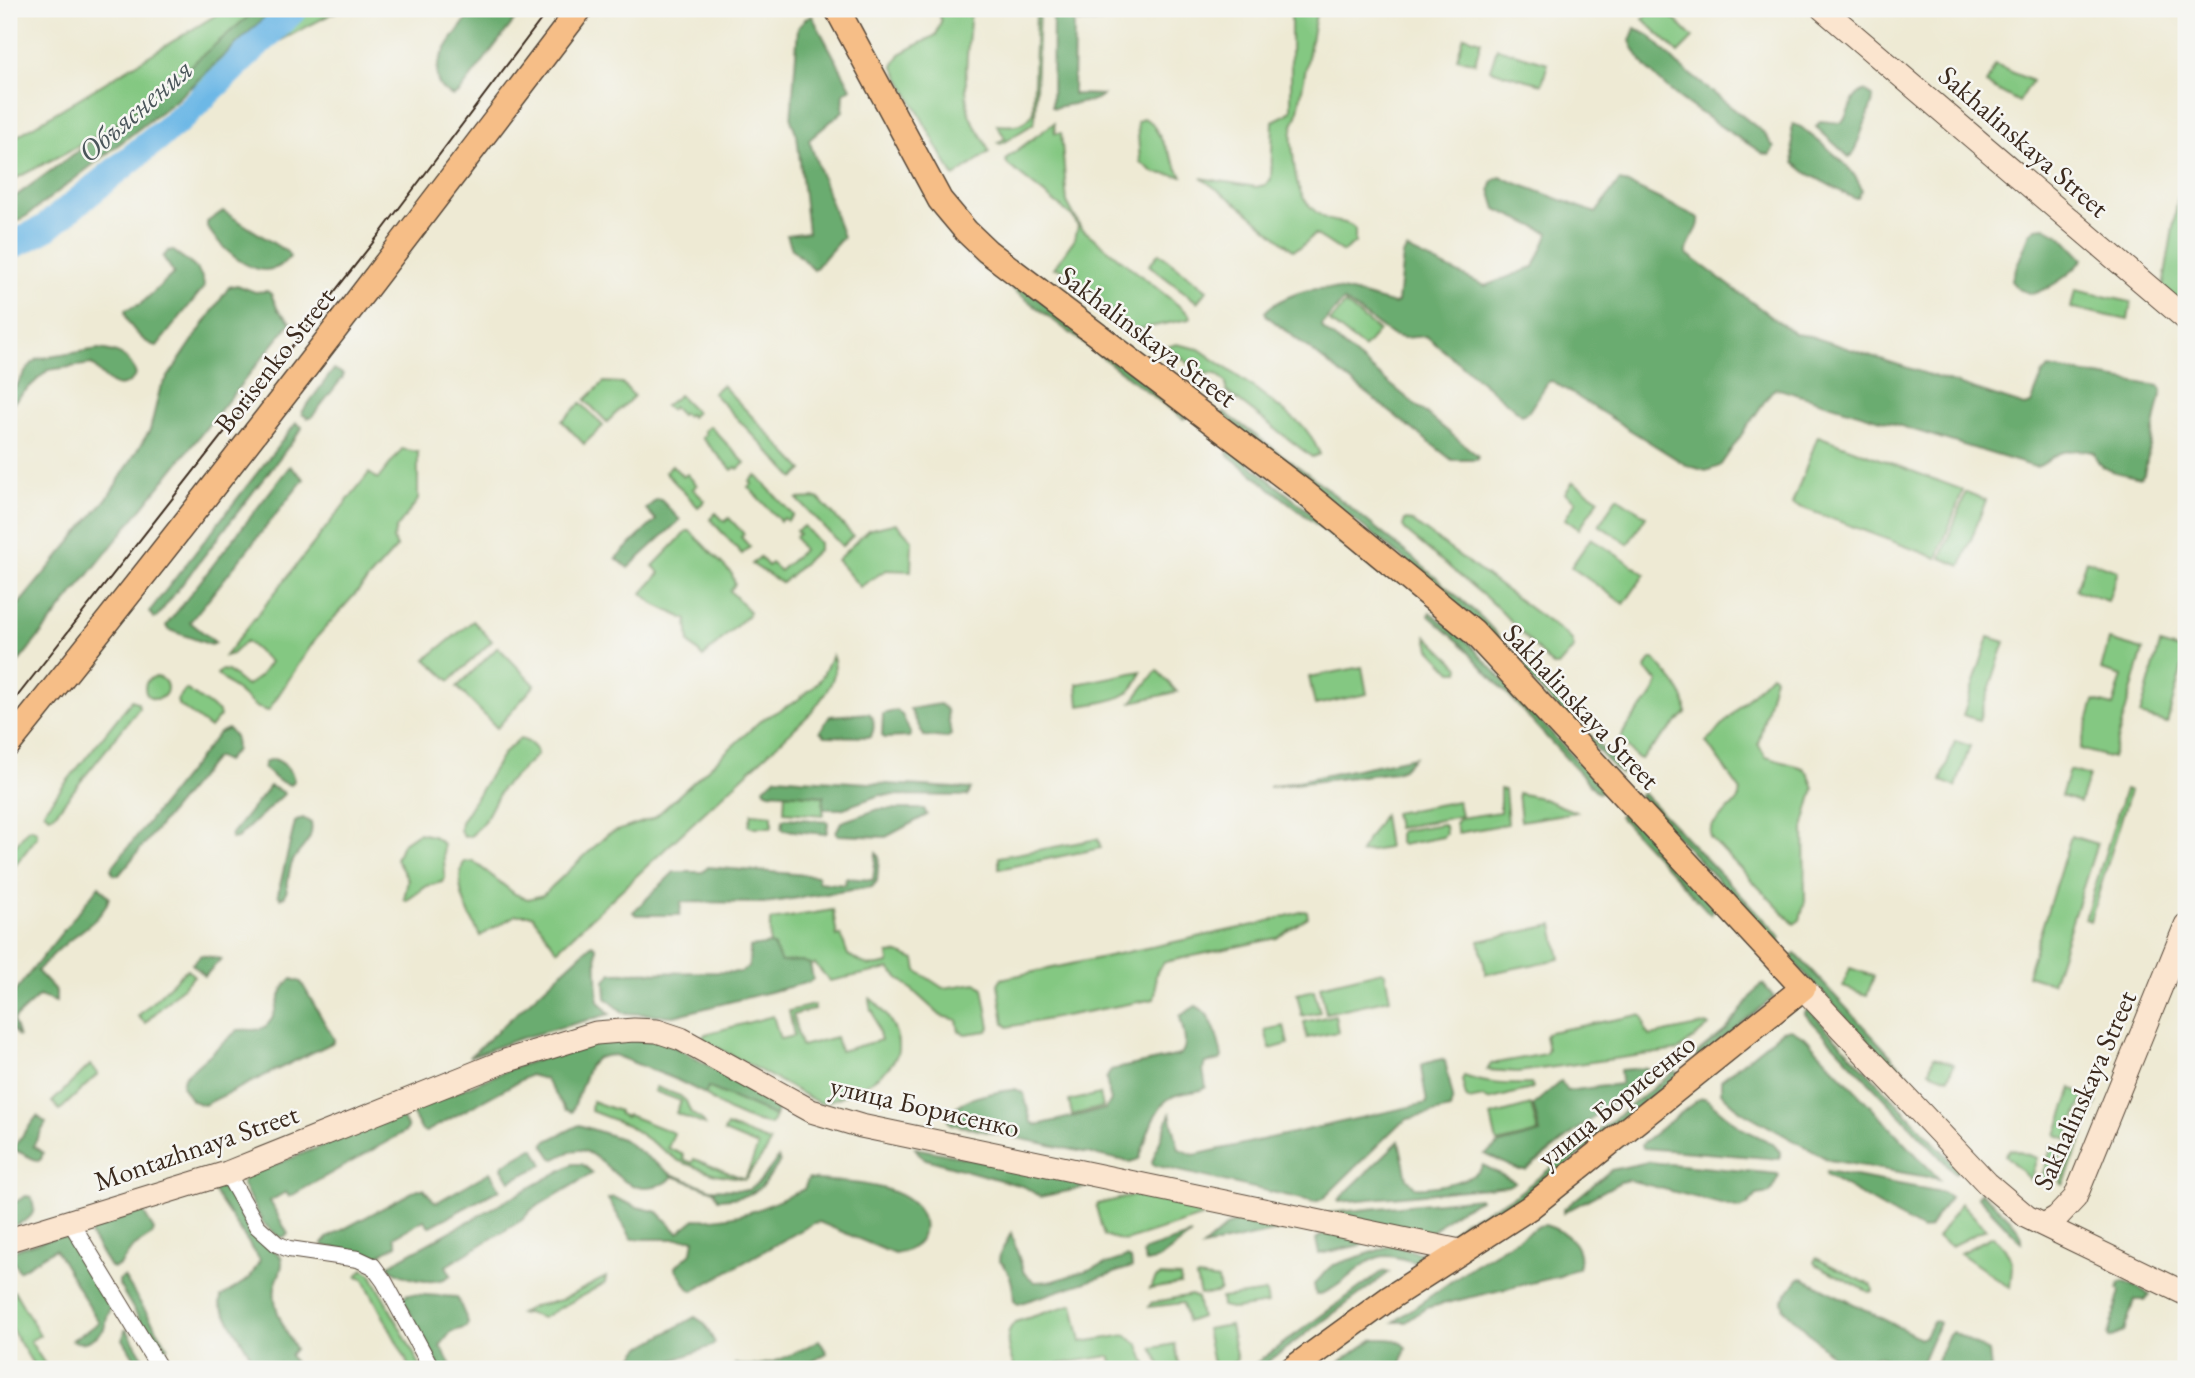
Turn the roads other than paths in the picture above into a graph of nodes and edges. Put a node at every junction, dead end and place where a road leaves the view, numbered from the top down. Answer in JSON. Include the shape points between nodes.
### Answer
{"nodes":[{"id":1,"x":580,"y":9,"type":"edge"},
{"id":2,"x":837,"y":9,"type":"edge"},
{"id":3,"x":1823,"y":9,"type":"edge"},
{"id":4,"x":2186,"y":319,"type":"edge"},
{"id":5,"x":9,"y":744,"type":"edge"},
{"id":6,"x":2186,"y":925,"type":"edge"},
{"id":7,"x":1803,"y":988,"type":"junction"},
{"id":8,"x":400,"y":1102,"type":"joint"},
{"id":9,"x":228,"y":1173,"type":"junction"},
{"id":10,"x":70,"y":1221,"type":"junction"},
{"id":11,"x":2044,"y":1225,"type":"junction"},
{"id":12,"x":9,"y":1240,"type":"edge"},
{"id":13,"x":1460,"y":1251,"type":"junction"},
{"id":14,"x":2186,"y":1294,"type":"edge"},
{"id":15,"x":160,"y":1369,"type":"edge"},
{"id":16,"x":432,"y":1369,"type":"edge"},
{"id":17,"x":1292,"y":1369,"type":"edge"}],
"edges":[{"from":1,"to":5,"type":"main road","name":"Borisenko Street","via":[[327,341]]},
{"from":2,"to":7,"type":"main road","name":"Sakhalinskaya Street","via":[[940,200],[966,232],[1304,492],[1473,632]]},
{"from":3,"to":4,"type":"main road","name":"Sakhalinskaya Street"},
{"from":6,"to":11,"type":"main road","name":"Sakhalinskaya Street","via":[[2075,1198]]},
{"from":7,"to":11,"type":"main road","name":"Sakhalinskaya Street","via":[[1987,1183],[2017,1211]]},
{"from":7,"to":13,"type":"main road","name":"улица Борисенко","via":[[1529,1208]]},
{"from":8,"to":9,"type":"main road","name":"Montazhnaya Street"},
{"from":8,"to":13,"type":"main road","name":"улица Борисенко","via":[[505,1061],[596,1033],[657,1031],[692,1045],[811,1111],[851,1123]]},
{"from":9,"to":10,"type":"main road","name":"Montazhnaya Street"},
{"from":9,"to":16,"type":"street","via":[[250,1215],[277,1244],[373,1266]]},
{"from":10,"to":12,"type":"main road","name":"Montazhnaya Street"},
{"from":10,"to":15,"type":"street"},
{"from":11,"to":14,"type":"main road"},
{"from":13,"to":17,"type":"main road","name":"улица Борисенко"}]}
